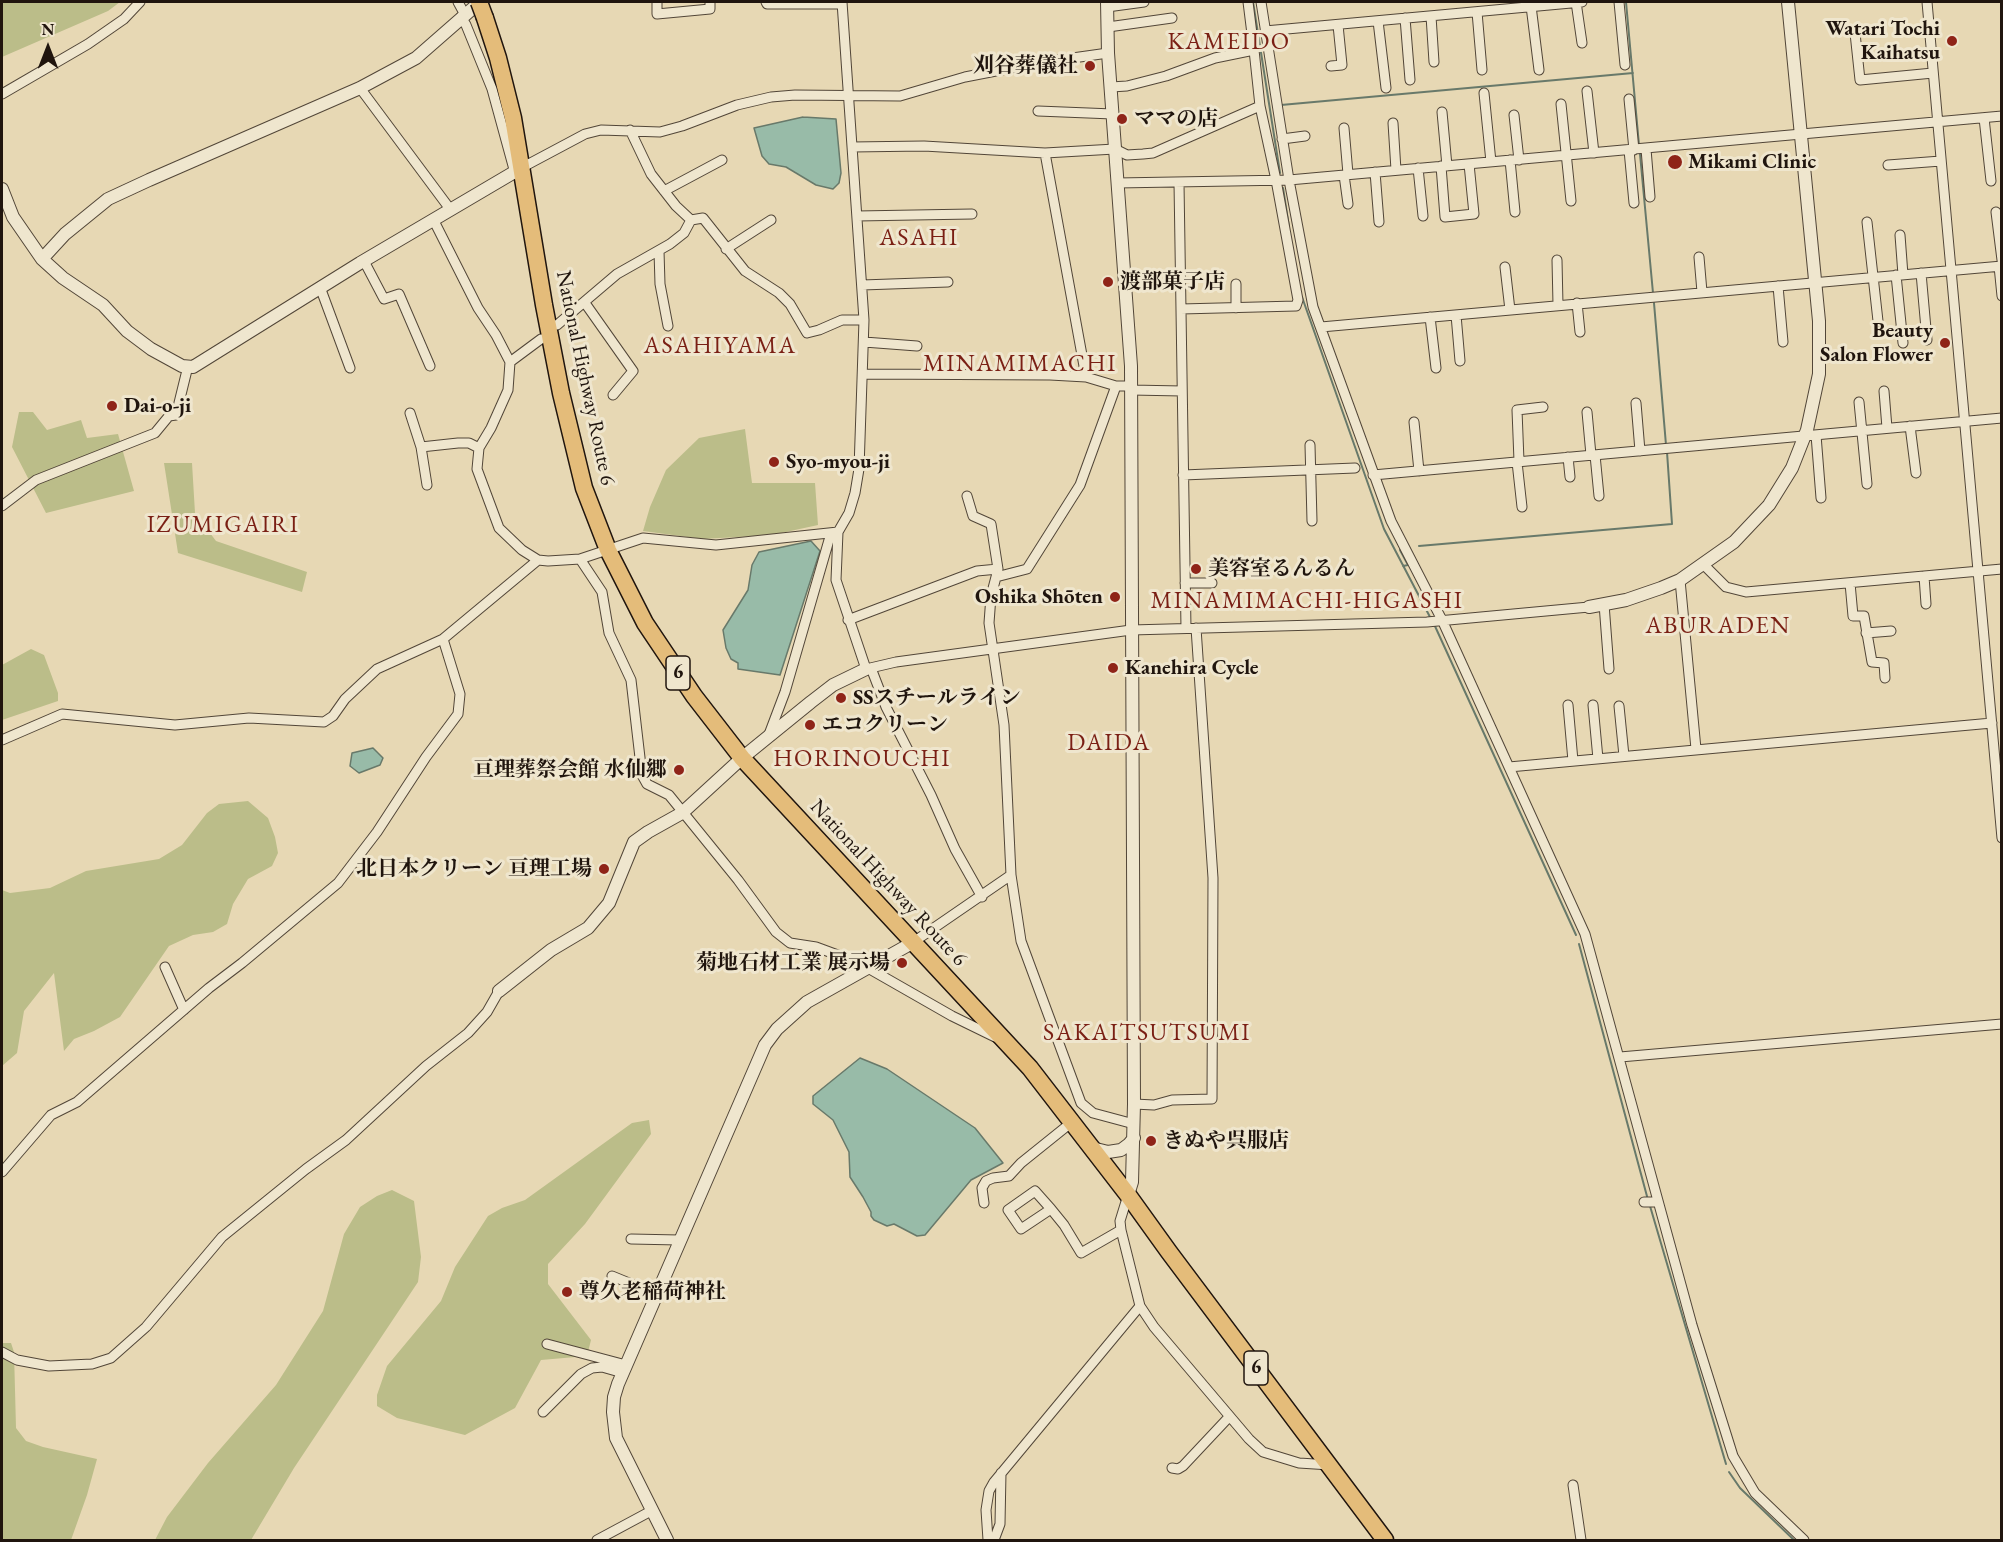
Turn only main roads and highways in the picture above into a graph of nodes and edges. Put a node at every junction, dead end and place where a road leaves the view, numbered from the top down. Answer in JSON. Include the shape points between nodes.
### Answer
{"nodes":[{"id":1,"x":481,"y":7,"type":"edge"},
{"id":2,"x":1385,"y":1540,"type":"edge"}],
"edges":[{"from":1,"to":2,"type":"highway","name":"National Highway Route 6","number":"6","via":[[513,118],[544,305],[584,488],[608,550],[645,623],[742,758],[1030,1068]]}]}
